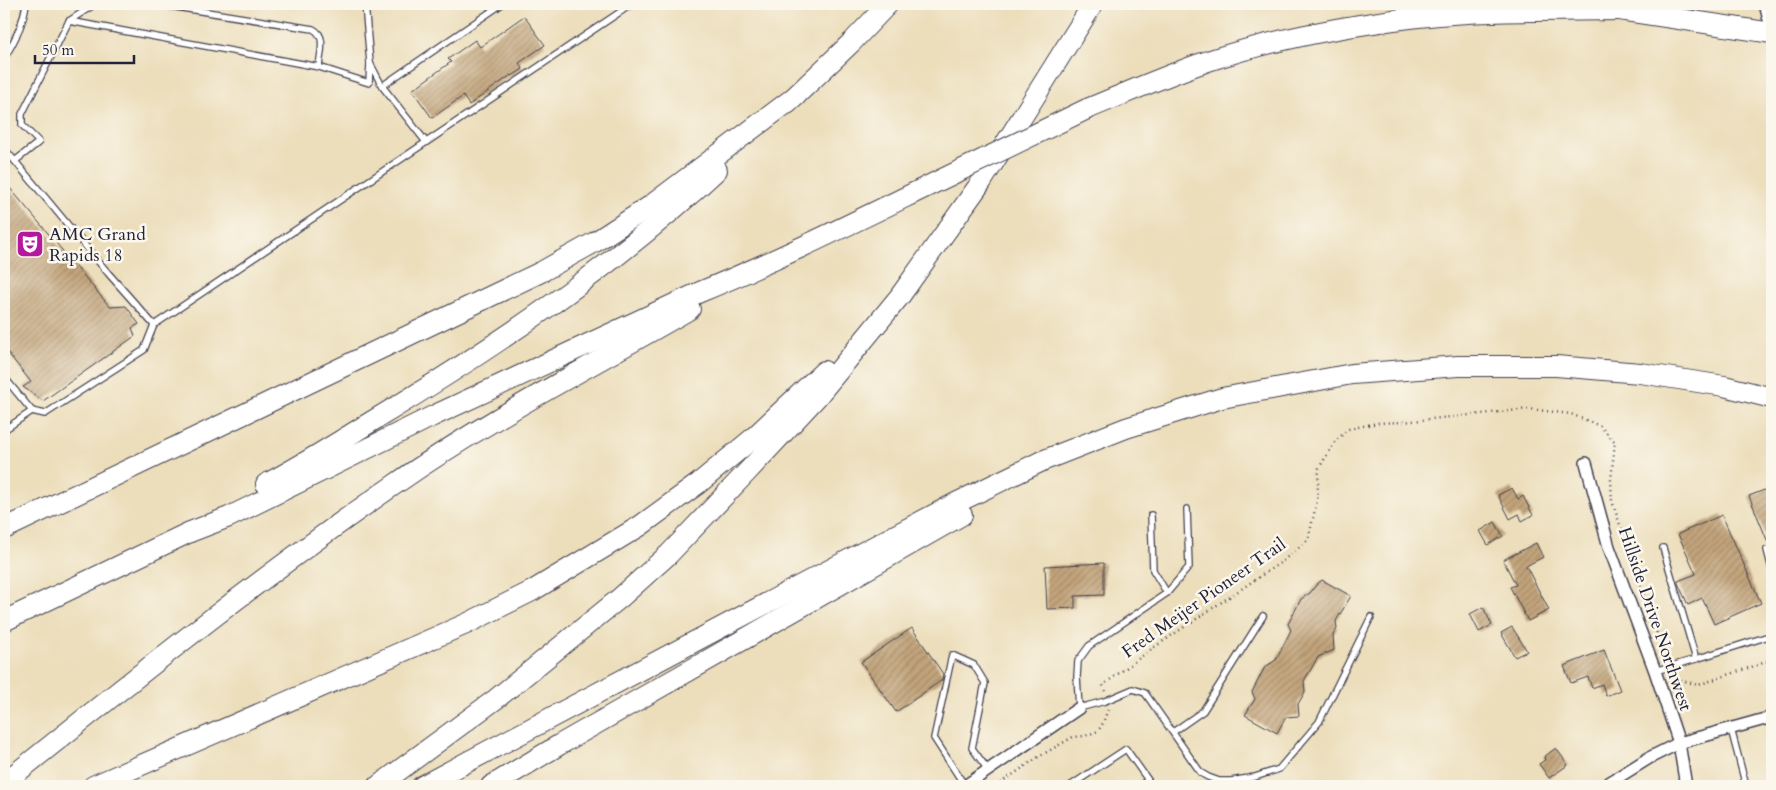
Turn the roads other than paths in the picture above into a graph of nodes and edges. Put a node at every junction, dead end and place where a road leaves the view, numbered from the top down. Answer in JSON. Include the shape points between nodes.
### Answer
{"nodes":[{"id":1,"x":26,"y":4,"type":"edge"},
{"id":2,"x":95,"y":4,"type":"edge"},
{"id":3,"x":157,"y":4,"type":"edge"},
{"id":4,"x":365,"y":4,"type":"edge"},
{"id":5,"x":502,"y":4,"type":"edge"},
{"id":6,"x":632,"y":4,"type":"edge"},
{"id":7,"x":888,"y":4,"type":"edge"},
{"id":8,"x":1094,"y":4,"type":"edge"},
{"id":9,"x":1580,"y":4,"type":"edge"},
{"id":10,"x":1767,"y":4,"type":"edge"},
{"id":11,"x":1619,"y":10,"type":"junction"},
{"id":12,"x":68,"y":21,"type":"junction"},
{"id":13,"x":1772,"y":23,"type":"edge"},
{"id":14,"x":1772,"y":33,"type":"edge"},
{"id":15,"x":4,"y":58,"type":"edge"},
{"id":16,"x":370,"y":63,"type":"junction"},
{"id":17,"x":319,"y":67,"type":"junction"},
{"id":18,"x":382,"y":86,"type":"junction"},
{"id":19,"x":796,"y":96,"type":"junction"},
{"id":20,"x":426,"y":142,"type":"junction"},
{"id":21,"x":4,"y":148,"type":"edge"},
{"id":22,"x":15,"y":161,"type":"junction"},
{"id":23,"x":734,"y":278,"type":"junction"},
{"id":24,"x":900,"y":296,"type":"junction"},
{"id":25,"x":154,"y":326,"type":"junction"},
{"id":26,"x":4,"y":377,"type":"edge"},
{"id":27,"x":1772,"y":398,"type":"edge"},
{"id":28,"x":32,"y":411,"type":"junction"},
{"id":29,"x":4,"y":430,"type":"edge"},
{"id":30,"x":1042,"y":461,"type":"junction"},
{"id":31,"x":1586,"y":463,"type":"dead end"},
{"id":32,"x":1187,"y":509,"type":"dead end"},
{"id":33,"x":1151,"y":515,"type":"dead end"},
{"id":34,"x":4,"y":528,"type":"edge"},
{"id":35,"x":190,"y":532,"type":"junction"},
{"id":36,"x":1663,"y":548,"type":"dead end"},
{"id":37,"x":1766,"y":550,"type":"dead end"},
{"id":38,"x":1772,"y":569,"type":"edge"},
{"id":39,"x":1167,"y":593,"type":"junction"},
{"id":40,"x":1263,"y":616,"type":"dead end"},
{"id":41,"x":1371,"y":617,"type":"dead end"},
{"id":42,"x":4,"y":622,"type":"edge"},
{"id":43,"x":1772,"y":635,"type":"edge"},
{"id":44,"x":1696,"y":659,"type":"junction"},
{"id":45,"x":1656,"y":671,"type":"junction"},
{"id":46,"x":1079,"y":708,"type":"junction"},
{"id":47,"x":1772,"y":717,"type":"edge"},
{"id":48,"x":1731,"y":729,"type":"junction"},
{"id":49,"x":1173,"y":732,"type":"junction"},
{"id":50,"x":1679,"y":743,"type":"junction"},
{"id":51,"x":988,"y":770,"type":"junction"},
{"id":52,"x":4,"y":783,"type":"edge"},
{"id":53,"x":93,"y":786,"type":"edge"},
{"id":54,"x":378,"y":786,"type":"edge"},
{"id":55,"x":422,"y":786,"type":"edge"},
{"id":56,"x":491,"y":786,"type":"edge"},
{"id":57,"x":965,"y":786,"type":"edge"},
{"id":58,"x":1070,"y":786,"type":"edge"},
{"id":59,"x":1139,"y":786,"type":"edge"},
{"id":60,"x":1604,"y":786,"type":"edge"},
{"id":61,"x":1686,"y":786,"type":"edge"},
{"id":62,"x":1746,"y":786,"type":"edge"}],
"edges":[{"from":1,"to":15,"type":"lane","via":[[16,40]]},
{"from":2,"to":12,"type":"lane"},
{"from":3,"to":17,"type":"lane","via":[[313,29],[322,38]]},
{"from":4,"to":16,"type":"lane"},
{"from":5,"to":18,"type":"lane"},
{"from":6,"to":20,"type":"lane"},
{"from":7,"to":19,"type":"highway"},
{"from":8,"to":24,"type":"highway","via":[[982,181]]},
{"from":9,"to":11,"type":"highway"},
{"from":10,"to":13,"type":"main road"},
{"from":11,"to":14,"type":"highway"},
{"from":11,"to":23,"type":"highway","bridge":true,"via":[[1455,14],[1392,21],[1316,33],[1213,59],[1088,109]]},
{"from":12,"to":17,"type":"lane"},
{"from":12,"to":22,"type":"lane","via":[[22,114],[22,125],[39,142]]},
{"from":16,"to":17,"type":"lane","via":[[368,83]]},
{"from":16,"to":18,"type":"lane"},
{"from":18,"to":20,"type":"lane"},
{"from":19,"to":34,"type":"highway","via":[[650,206],[541,272]]},
{"from":19,"to":35,"type":"highway","via":[[690,196],[545,309],[407,400],[229,505]]},
{"from":20,"to":25,"type":"lane"},
{"from":21,"to":22,"type":"lane"},
{"from":22,"to":25,"type":"lane"},
{"from":23,"to":35,"type":"highway"},
{"from":23,"to":52,"type":"highway","via":[[697,305],[529,400],[395,484],[197,630]]},
{"from":24,"to":53,"type":"highway","via":[[752,439],[699,483],[589,558],[466,624]]},
{"from":24,"to":54,"type":"highway","via":[[817,397],[669,554],[496,700]]},
{"from":25,"to":28,"type":"lane","via":[[144,350],[45,414]]},
{"from":26,"to":28,"type":"lane"},
{"from":27,"to":30,"type":"highway","via":[[1724,386],[1640,373],[1556,366],[1458,366],[1352,374],[1222,398],[1126,428]]},
{"from":28,"to":29,"type":"lane"},
{"from":30,"to":55,"type":"highway"},
{"from":30,"to":56,"type":"highway","via":[[968,512]]},
{"from":31,"to":45,"type":"street","name":"Hillside Drive Northwest","via":[[1609,546]]},
{"from":32,"to":39,"type":"lane","via":[[1189,567]]},
{"from":33,"to":39,"type":"lane","via":[[1153,570]]},
{"from":35,"to":42,"type":"highway"},
{"from":36,"to":44,"type":"lane"},
{"from":37,"to":38,"type":"lane"},
{"from":39,"to":46,"type":"lane","via":[[1089,646],[1078,661]]},
{"from":40,"to":49,"type":"lane","via":[[1203,711]]},
{"from":41,"to":49,"type":"lane","via":[[1319,722],[1279,768],[1255,777],[1219,781],[1201,773]]},
{"from":43,"to":44,"type":"lane"},
{"from":44,"to":45,"type":"lane"},
{"from":45,"to":50,"type":"street","name":"Hillside Drive Northwest"},
{"from":46,"to":49,"type":"lane","via":[[1133,689],[1144,693]]},
{"from":46,"to":51,"type":"street"},
{"from":47,"to":48,"type":"street"},
{"from":48,"to":50,"type":"street"},
{"from":48,"to":62,"type":"lane"},
{"from":50,"to":60,"type":"street"},
{"from":50,"to":61,"type":"street","name":"Hillside Drive Northwest"},
{"from":51,"to":57,"type":"street"},
{"from":51,"to":57,"type":"lane","via":[[972,748],[986,683],[974,665],[952,656],[934,738]]},
{"from":58,"to":59,"type":"lane","via":[[1126,749],[1148,780]]}]}
